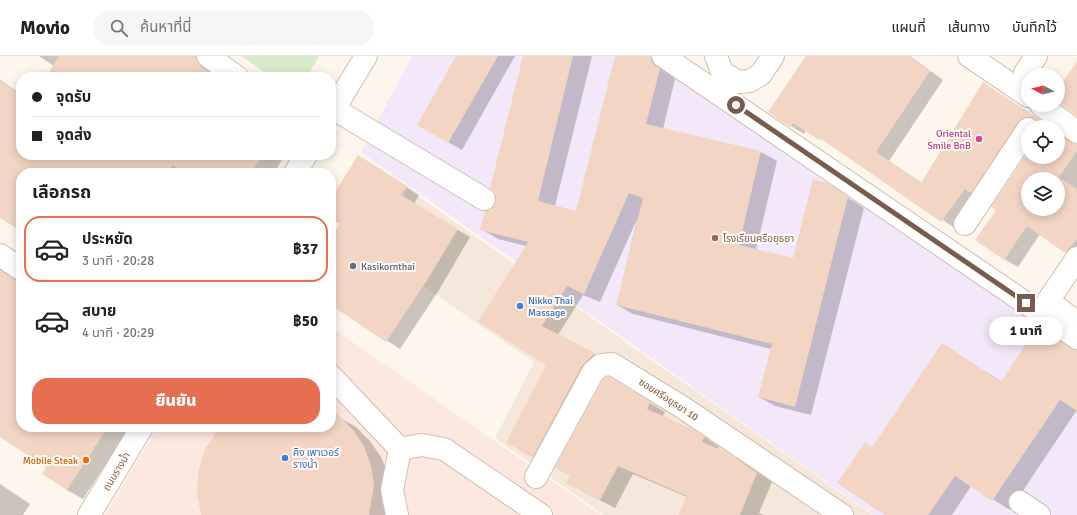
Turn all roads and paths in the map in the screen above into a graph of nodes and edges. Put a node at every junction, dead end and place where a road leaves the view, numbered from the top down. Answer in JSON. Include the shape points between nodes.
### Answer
{"nodes":[{"id":1,"x":208,"y":56,"type":"edge"},
{"id":2,"x":366,"y":56,"type":"edge"},
{"id":3,"x":663,"y":56,"type":"edge"},
{"id":4,"x":716,"y":56,"type":"edge"},
{"id":5,"x":773,"y":56,"type":"edge"},
{"id":6,"x":968,"y":56,"type":"edge"},
{"id":7,"x":230,"y":72,"type":"edge"},
{"id":8,"x":1021,"y":92,"type":"edge"},
{"id":9,"x":336,"y":105,"type":"edge"},
{"id":10,"x":1049,"y":112,"type":"edge"},
{"id":11,"x":336,"y":114,"type":"edge"},
{"id":12,"x":1077,"y":132,"type":"edge"},
{"id":13,"x":1021,"y":139,"type":"edge"},
{"id":14,"x":484,"y":199,"type":"dead end"},
{"id":15,"x":965,"y":224,"type":"dead end"},
{"id":16,"x":0,"y":255,"type":"edge"},
{"id":17,"x":1077,"y":258,"type":"edge"},
{"id":18,"x":16,"y":266,"type":"edge"},
{"id":19,"x":1077,"y":322,"type":"edge"},
{"id":20,"x":1077,"y":338,"type":"edge"},
{"id":21,"x":336,"y":381,"type":"edge"},
{"id":22,"x":139,"y":432,"type":"edge"},
{"id":23,"x":400,"y":449,"type":"junction"},
{"id":24,"x":536,"y":477,"type":"dead end"},
{"id":25,"x":1020,"y":502,"type":"dead end"},
{"id":26,"x":89,"y":515,"type":"edge"},
{"id":27,"x":397,"y":515,"type":"edge"},
{"id":28,"x":541,"y":515,"type":"edge"},
{"id":29,"x":842,"y":515,"type":"edge"},
{"id":30,"x":1039,"y":515,"type":"edge"}],
"edges":[{"from":1,"to":7,"type":"street"},
{"from":2,"to":9,"type":"street"},
{"from":3,"to":20,"type":"street"},
{"from":4,"to":5,"type":"street","via":[[722,72],[738,82],[750,81],[761,74]]},
{"from":6,"to":8,"type":"street"},
{"from":10,"to":12,"type":"street"},
{"from":11,"to":14,"type":"street"},
{"from":13,"to":15,"type":"street"},
{"from":16,"to":18,"type":"street"},
{"from":17,"to":19,"type":"street","via":[[1048,301]]},
{"from":21,"to":23,"type":"street"},
{"from":22,"to":26,"type":"street","name":"ถนนรางน้ำ"},
{"from":23,"to":27,"type":"street","via":[[392,490]]},
{"from":23,"to":28,"type":"street","via":[[421,445],[444,449]]},
{"from":24,"to":29,"type":"street","name":"ซอยศรีอยุธยา 10","via":[[593,372],[601,365],[612,364],[682,407]]},
{"from":25,"to":30,"type":"street"}]}
